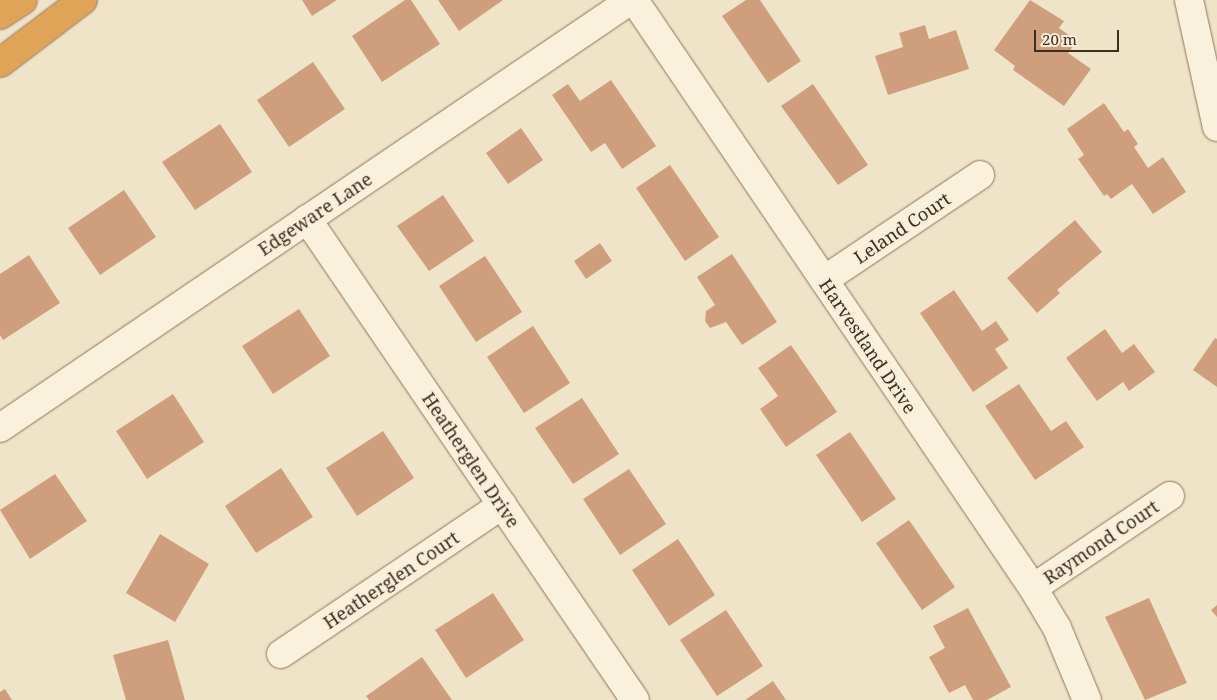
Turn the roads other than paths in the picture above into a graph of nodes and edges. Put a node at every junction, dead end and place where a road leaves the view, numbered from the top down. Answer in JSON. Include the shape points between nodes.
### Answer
{"nodes":[{"id":1,"x":23,"y":0,"type":"edge"},
{"id":2,"x":83,"y":0,"type":"edge"},
{"id":3,"x":633,"y":0,"type":"edge"},
{"id":4,"x":1189,"y":0,"type":"edge"},
{"id":5,"x":0,"y":15,"type":"edge"},
{"id":6,"x":0,"y":63,"type":"edge"},
{"id":7,"x":1217,"y":127,"type":"edge"},
{"id":8,"x":980,"y":174,"type":"dead end"},
{"id":9,"x":307,"y":219,"type":"junction"},
{"id":10,"x":824,"y":280,"type":"junction"},
{"id":11,"x":0,"y":428,"type":"edge"},
{"id":12,"x":1170,"y":496,"type":"dead end"},
{"id":13,"x":502,"y":505,"type":"junction"},
{"id":14,"x":1033,"y":588,"type":"junction"},
{"id":15,"x":281,"y":654,"type":"dead end"},
{"id":16,"x":635,"y":700,"type":"edge"},
{"id":17,"x":1086,"y":700,"type":"edge"}],
"edges":[{"from":1,"to":5,"type":"highway"},
{"from":2,"to":6,"type":"highway"},
{"from":3,"to":9,"type":"street","name":"Edgeware Lane"},
{"from":3,"to":10,"type":"street","name":"Harvestland Drive"},
{"from":4,"to":7,"type":"street"},
{"from":8,"to":10,"type":"street","name":"Leland Court"},
{"from":9,"to":11,"type":"street","name":"Edgeware Lane"},
{"from":9,"to":13,"type":"street","name":"Heatherglen Drive"},
{"from":10,"to":14,"type":"street","name":"Harvestland Drive"},
{"from":12,"to":14,"type":"street","name":"Raymond Court"},
{"from":13,"to":15,"type":"street","name":"Heatherglen Court"},
{"from":13,"to":16,"type":"street","name":"Heatherglen Drive"},
{"from":14,"to":17,"type":"street","name":"Harvestland Drive","via":[[1057,628]]}]}
